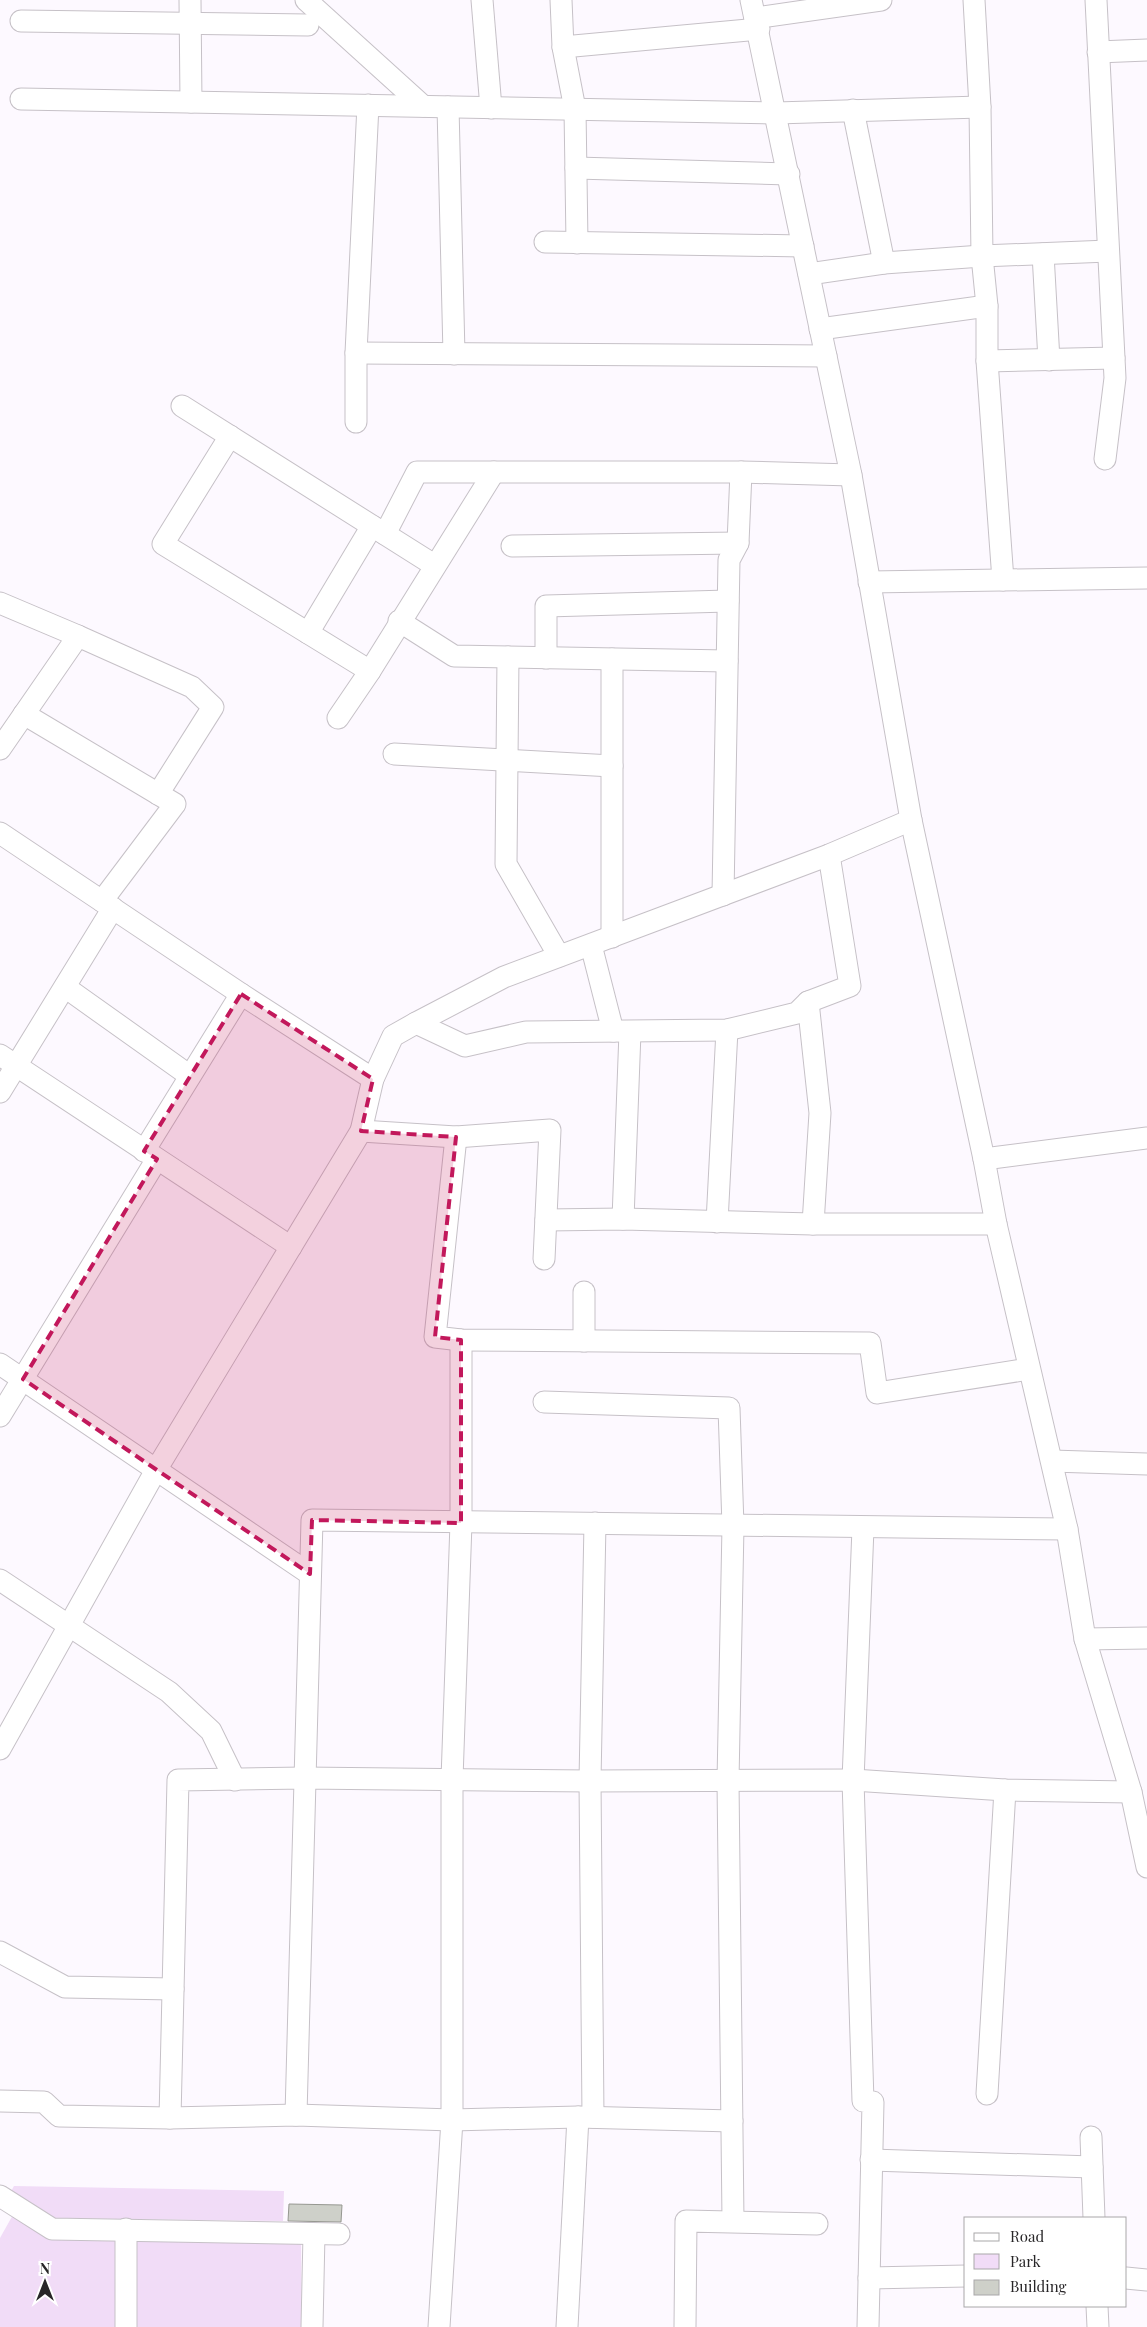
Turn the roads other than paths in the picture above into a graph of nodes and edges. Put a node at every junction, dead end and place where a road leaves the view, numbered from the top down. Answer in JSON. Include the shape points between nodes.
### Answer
{"nodes":[{"id":1,"x":190,"y":0,"type":"edge"},
{"id":2,"x":306,"y":0,"type":"edge"},
{"id":3,"x":482,"y":0,"type":"edge"},
{"id":4,"x":561,"y":0,"type":"edge"},
{"id":5,"x":877,"y":0,"type":"edge"},
{"id":6,"x":881,"y":0,"type":"edge"},
{"id":7,"x":974,"y":0,"type":"edge"},
{"id":8,"x":1096,"y":0,"type":"edge"},
{"id":9,"x":755,"y":16,"type":"edge"},
{"id":10,"x":21,"y":21,"type":"dead end"},
{"id":11,"x":190,"y":23,"type":"junction"},
{"id":12,"x":308,"y":25,"type":"dead end"},
{"id":13,"x":563,"y":47,"type":"junction"},
{"id":14,"x":1147,"y":50,"type":"edge"},
{"id":15,"x":1098,"y":52,"type":"junction"},
{"id":16,"x":21,"y":99,"type":"dead end"},
{"id":17,"x":191,"y":102,"type":"junction"},
{"id":18,"x":368,"y":105,"type":"junction"},
{"id":19,"x":423,"y":106,"type":"junction"},
{"id":20,"x":448,"y":107,"type":"junction"},
{"id":21,"x":980,"y":107,"type":"junction"},
{"id":22,"x":491,"y":108,"type":"junction"},
{"id":23,"x":575,"y":109,"type":"junction"},
{"id":24,"x":853,"y":110,"type":"junction"},
{"id":25,"x":776,"y":113,"type":"junction"},
{"id":26,"x":576,"y":168,"type":"junction"},
{"id":27,"x":789,"y":174,"type":"junction"},
{"id":28,"x":545,"y":242,"type":"dead end"},
{"id":29,"x":577,"y":243,"type":"junction"},
{"id":30,"x":803,"y":246,"type":"junction"},
{"id":31,"x":1108,"y":252,"type":"junction"},
{"id":32,"x":1043,"y":254,"type":"junction"},
{"id":33,"x":982,"y":256,"type":"junction"},
{"id":34,"x":884,"y":263,"type":"junction"},
{"id":35,"x":809,"y":274,"type":"junction"},
{"id":36,"x":987,"y":306,"type":"junction"},
{"id":37,"x":820,"y":329,"type":"junction"},
{"id":38,"x":356,"y":353,"type":"junction"},
{"id":39,"x":454,"y":354,"type":"junction"},
{"id":40,"x":826,"y":356,"type":"junction"},
{"id":41,"x":1114,"y":358,"type":"junction"},
{"id":42,"x":1049,"y":360,"type":"junction"},
{"id":43,"x":987,"y":361,"type":"junction"},
{"id":44,"x":182,"y":406,"type":"dead end"},
{"id":45,"x":356,"y":422,"type":"dead end"},
{"id":46,"x":230,"y":436,"type":"junction"},
{"id":47,"x":1105,"y":460,"type":"dead end"},
{"id":48,"x":494,"y":472,"type":"junction"},
{"id":49,"x":741,"y":472,"type":"junction"},
{"id":50,"x":851,"y":475,"type":"junction"},
{"id":51,"x":378,"y":530,"type":"junction"},
{"id":52,"x":738,"y":543,"type":"junction"},
{"id":53,"x":512,"y":546,"type":"dead end"},
{"id":54,"x":434,"y":565,"type":"junction"},
{"id":55,"x":1147,"y":578,"type":"edge"},
{"id":56,"x":1003,"y":580,"type":"junction"},
{"id":57,"x":869,"y":582,"type":"junction"},
{"id":58,"x":728,"y":601,"type":"junction"},
{"id":59,"x":0,"y":603,"type":"edge"},
{"id":60,"x":399,"y":621,"type":"junction"},
{"id":61,"x":308,"y":633,"type":"junction"},
{"id":62,"x":78,"y":636,"type":"junction"},
{"id":63,"x":508,"y":657,"type":"junction"},
{"id":64,"x":546,"y":658,"type":"junction"},
{"id":65,"x":612,"y":659,"type":"junction"},
{"id":66,"x":727,"y":661,"type":"junction"},
{"id":67,"x":370,"y":671,"type":"junction"},
{"id":68,"x":24,"y":714,"type":"junction"},
{"id":69,"x":338,"y":718,"type":"dead end"},
{"id":70,"x":0,"y":749,"type":"edge"},
{"id":71,"x":394,"y":754,"type":"dead end"},
{"id":72,"x":507,"y":761,"type":"junction"},
{"id":73,"x":612,"y":766,"type":"junction"},
{"id":74,"x":158,"y":794,"type":"junction"},
{"id":75,"x":910,"y":820,"type":"junction"},
{"id":76,"x":0,"y":833,"type":"edge"},
{"id":77,"x":830,"y":855,"type":"junction"},
{"id":78,"x":723,"y":895,"type":"junction"},
{"id":79,"x":108,"y":905,"type":"junction"},
{"id":80,"x":612,"y":937,"type":"junction"},
{"id":81,"x":591,"y":946,"type":"junction"},
{"id":82,"x":560,"y":956,"type":"junction"},
{"id":83,"x":65,"y":987,"type":"junction"},
{"id":84,"x":241,"y":994,"type":"junction"},
{"id":85,"x":808,"y":1002,"type":"junction"},
{"id":86,"x":416,"y":1023,"type":"junction"},
{"id":87,"x":727,"y":1030,"type":"junction"},
{"id":88,"x":621,"y":1031,"type":"junction"},
{"id":89,"x":8,"y":1061,"type":"edge"},
{"id":90,"x":190,"y":1076,"type":"junction"},
{"id":91,"x":373,"y":1079,"type":"junction"},
{"id":92,"x":0,"y":1092,"type":"edge"},
{"id":93,"x":361,"y":1132,"type":"junction"},
{"id":94,"x":456,"y":1137,"type":"junction"},
{"id":95,"x":1147,"y":1138,"type":"edge"},
{"id":96,"x":150,"y":1155,"type":"junction"},
{"id":97,"x":984,"y":1158,"type":"junction"},
{"id":98,"x":623,"y":1219,"type":"junction"},
{"id":99,"x":546,"y":1220,"type":"junction"},
{"id":100,"x":717,"y":1222,"type":"junction"},
{"id":101,"x":813,"y":1224,"type":"junction"},
{"id":102,"x":996,"y":1224,"type":"junction"},
{"id":103,"x":291,"y":1247,"type":"junction"},
{"id":104,"x":544,"y":1259,"type":"dead end"},
{"id":105,"x":584,"y":1292,"type":"dead end"},
{"id":106,"x":461,"y":1340,"type":"junction"},
{"id":107,"x":584,"y":1341,"type":"junction"},
{"id":108,"x":0,"y":1364,"type":"edge"},
{"id":109,"x":1029,"y":1369,"type":"junction"},
{"id":110,"x":23,"y":1378,"type":"junction"},
{"id":111,"x":544,"y":1402,"type":"dead end"},
{"id":112,"x":0,"y":1416,"type":"edge"},
{"id":113,"x":1052,"y":1462,"type":"junction"},
{"id":114,"x":1147,"y":1464,"type":"edge"},
{"id":115,"x":156,"y":1470,"type":"junction"},
{"id":116,"x":461,"y":1523,"type":"junction"},
{"id":117,"x":595,"y":1523,"type":"junction"},
{"id":118,"x":732,"y":1526,"type":"junction"},
{"id":119,"x":863,"y":1528,"type":"junction"},
{"id":120,"x":1067,"y":1529,"type":"junction"},
{"id":121,"x":310,"y":1574,"type":"junction"},
{"id":122,"x":0,"y":1580,"type":"edge"},
{"id":123,"x":68,"y":1626,"type":"junction"},
{"id":124,"x":1147,"y":1638,"type":"edge"},
{"id":125,"x":1085,"y":1639,"type":"junction"},
{"id":126,"x":0,"y":1748,"type":"edge"},
{"id":127,"x":304,"y":1778,"type":"junction"},
{"id":128,"x":452,"y":1779,"type":"junction"},
{"id":129,"x":235,"y":1780,"type":"junction"},
{"id":130,"x":854,"y":1780,"type":"junction"},
{"id":131,"x":590,"y":1781,"type":"junction"},
{"id":132,"x":728,"y":1781,"type":"junction"},
{"id":133,"x":1005,"y":1790,"type":"junction"},
{"id":134,"x":1131,"y":1792,"type":"junction"},
{"id":135,"x":1146,"y":1855,"type":"edge"},
{"id":136,"x":0,"y":1952,"type":"edge"},
{"id":137,"x":173,"y":1989,"type":"junction"},
{"id":138,"x":987,"y":2094,"type":"dead end"},
{"id":139,"x":0,"y":2100,"type":"edge"},
{"id":140,"x":296,"y":2115,"type":"junction"},
{"id":141,"x":586,"y":2117,"type":"junction"},
{"id":142,"x":170,"y":2118,"type":"junction"},
{"id":143,"x":452,"y":2120,"type":"junction"},
{"id":144,"x":732,"y":2121,"type":"junction"},
{"id":145,"x":1091,"y":2137,"type":"dead end"},
{"id":146,"x":871,"y":2160,"type":"junction"},
{"id":147,"x":1092,"y":2167,"type":"junction"},
{"id":148,"x":0,"y":2196,"type":"edge"},
{"id":149,"x":1094,"y":2217,"type":"edge"},
{"id":150,"x":733,"y":2220,"type":"junction"},
{"id":151,"x":817,"y":2224,"type":"dead end"},
{"id":152,"x":126,"y":2229,"type":"junction"},
{"id":153,"x":314,"y":2234,"type":"junction"},
{"id":154,"x":339,"y":2234,"type":"dead end"},
{"id":155,"x":964,"y":2276,"type":"edge"},
{"id":156,"x":869,"y":2278,"type":"junction"},
{"id":157,"x":1127,"y":2278,"type":"edge"},
{"id":158,"x":1147,"y":2280,"type":"edge"},
{"id":159,"x":1097,"y":2307,"type":"edge"},
{"id":160,"x":126,"y":2327,"type":"edge"},
{"id":161,"x":312,"y":2327,"type":"edge"},
{"id":162,"x":439,"y":2327,"type":"edge"},
{"id":163,"x":567,"y":2327,"type":"edge"},
{"id":164,"x":685,"y":2327,"type":"edge"},
{"id":165,"x":868,"y":2327,"type":"edge"},
{"id":166,"x":1098,"y":2327,"type":"edge"}],
"edges":[{"from":1,"to":11,"type":"street"},
{"from":2,"to":19,"type":"street"},
{"from":3,"to":22,"type":"street"},
{"from":4,"to":13,"type":"street"},
{"from":5,"to":6,"type":"street"},
{"from":5,"to":9,"type":"street"},
{"from":7,"to":21,"type":"street"},
{"from":8,"to":15,"type":"street"},
{"from":9,"to":13,"type":"street"},
{"from":9,"to":25,"type":"street"},
{"from":10,"to":11,"type":"street"},
{"from":11,"to":12,"type":"street"},
{"from":11,"to":17,"type":"street"},
{"from":13,"to":23,"type":"street"},
{"from":14,"to":15,"type":"street"},
{"from":15,"to":31,"type":"street"},
{"from":16,"to":17,"type":"street"},
{"from":17,"to":18,"type":"street"},
{"from":18,"to":19,"type":"street"},
{"from":18,"to":38,"type":"street"},
{"from":19,"to":20,"type":"street"},
{"from":20,"to":22,"type":"street"},
{"from":20,"to":39,"type":"street"},
{"from":21,"to":24,"type":"street"},
{"from":21,"to":33,"type":"street"},
{"from":22,"to":23,"type":"street"},
{"from":23,"to":25,"type":"street"},
{"from":23,"to":26,"type":"street"},
{"from":24,"to":25,"type":"street"},
{"from":24,"to":34,"type":"street"},
{"from":25,"to":27,"type":"street"},
{"from":26,"to":27,"type":"street"},
{"from":26,"to":29,"type":"street"},
{"from":27,"to":30,"type":"street"},
{"from":28,"to":29,"type":"street"},
{"from":29,"to":30,"type":"street"},
{"from":30,"to":35,"type":"street"},
{"from":31,"to":32,"type":"street"},
{"from":31,"to":41,"type":"street"},
{"from":32,"to":33,"type":"street"},
{"from":32,"to":42,"type":"street"},
{"from":33,"to":34,"type":"street"},
{"from":33,"to":36,"type":"street"},
{"from":34,"to":35,"type":"street"},
{"from":35,"to":37,"type":"street"},
{"from":36,"to":37,"type":"street"},
{"from":36,"to":43,"type":"street"},
{"from":37,"to":40,"type":"street"},
{"from":38,"to":39,"type":"street"},
{"from":38,"to":45,"type":"street"},
{"from":39,"to":40,"type":"street"},
{"from":40,"to":50,"type":"street"},
{"from":41,"to":42,"type":"street"},
{"from":41,"to":47,"type":"street","via":[[1115,378]]},
{"from":42,"to":43,"type":"street"},
{"from":43,"to":56,"type":"street"},
{"from":44,"to":46,"type":"street"},
{"from":46,"to":51,"type":"street"},
{"from":46,"to":61,"type":"street","via":[[163,544]]},
{"from":48,"to":49,"type":"street"},
{"from":48,"to":51,"type":"street","via":[[417,472]]},
{"from":48,"to":54,"type":"street"},
{"from":49,"to":50,"type":"street"},
{"from":49,"to":52,"type":"street"},
{"from":50,"to":57,"type":"street"},
{"from":51,"to":54,"type":"street"},
{"from":51,"to":61,"type":"street"},
{"from":52,"to":53,"type":"street"},
{"from":52,"to":58,"type":"street","via":[[729,560]]},
{"from":54,"to":60,"type":"street"},
{"from":55,"to":56,"type":"street"},
{"from":56,"to":57,"type":"street"},
{"from":57,"to":75,"type":"street"},
{"from":58,"to":64,"type":"street","via":[[546,606]]},
{"from":58,"to":66,"type":"street"},
{"from":59,"to":62,"type":"street"},
{"from":60,"to":63,"type":"street","via":[[454,656]]},
{"from":60,"to":67,"type":"street"},
{"from":61,"to":67,"type":"street"},
{"from":62,"to":68,"type":"street"},
{"from":62,"to":74,"type":"street","via":[[192,687],[213,707]]},
{"from":63,"to":64,"type":"street"},
{"from":63,"to":72,"type":"street"},
{"from":64,"to":65,"type":"street"},
{"from":65,"to":66,"type":"street"},
{"from":65,"to":73,"type":"street"},
{"from":66,"to":78,"type":"street"},
{"from":67,"to":69,"type":"street"},
{"from":68,"to":70,"type":"street"},
{"from":68,"to":74,"type":"street"},
{"from":71,"to":72,"type":"street"},
{"from":72,"to":73,"type":"street"},
{"from":72,"to":82,"type":"street","via":[[506,864]]},
{"from":73,"to":80,"type":"street"},
{"from":74,"to":79,"type":"street","via":[[175,804]]},
{"from":75,"to":77,"type":"street"},
{"from":75,"to":97,"type":"street"},
{"from":76,"to":79,"type":"street"},
{"from":77,"to":78,"type":"street"},
{"from":77,"to":85,"type":"street","via":[[850,986]]},
{"from":78,"to":80,"type":"street"},
{"from":79,"to":83,"type":"street"},
{"from":79,"to":84,"type":"street"},
{"from":80,"to":81,"type":"street"},
{"from":81,"to":82,"type":"street"},
{"from":81,"to":88,"type":"street"},
{"from":82,"to":86,"type":"street","via":[[504,977]]},
{"from":83,"to":89,"type":"street"},
{"from":83,"to":90,"type":"street"},
{"from":84,"to":90,"type":"street"},
{"from":84,"to":91,"type":"street"},
{"from":85,"to":87,"type":"street","via":[[797,1013]]},
{"from":85,"to":101,"type":"street","via":[[820,1112]]},
{"from":86,"to":88,"type":"street","via":[[465,1046],[526,1032]]},
{"from":86,"to":91,"type":"street","via":[[394,1036]]},
{"from":87,"to":88,"type":"street"},
{"from":87,"to":100,"type":"street"},
{"from":88,"to":98,"type":"street"},
{"from":89,"to":92,"type":"street"},
{"from":89,"to":96,"type":"street"},
{"from":90,"to":96,"type":"street"},
{"from":91,"to":93,"type":"street"},
{"from":93,"to":94,"type":"street"},
{"from":93,"to":103,"type":"street"},
{"from":94,"to":99,"type":"street","via":[[550,1130]]},
{"from":94,"to":106,"type":"street","via":[[435,1337]]},
{"from":95,"to":97,"type":"street"},
{"from":96,"to":103,"type":"street"},
{"from":96,"to":110,"type":"street"},
{"from":97,"to":102,"type":"street"},
{"from":98,"to":99,"type":"street"},
{"from":98,"to":100,"type":"street"},
{"from":99,"to":104,"type":"street"},
{"from":100,"to":101,"type":"street"},
{"from":101,"to":102,"type":"street"},
{"from":102,"to":109,"type":"street"},
{"from":103,"to":115,"type":"street"},
{"from":105,"to":107,"type":"street"},
{"from":106,"to":107,"type":"street"},
{"from":106,"to":116,"type":"street"},
{"from":107,"to":109,"type":"street","via":[[870,1343],[877,1393]]},
{"from":108,"to":110,"type":"street"},
{"from":109,"to":113,"type":"street"},
{"from":110,"to":112,"type":"street"},
{"from":110,"to":115,"type":"street"},
{"from":111,"to":118,"type":"street","via":[[729,1408]]},
{"from":113,"to":114,"type":"street"},
{"from":113,"to":120,"type":"street"},
{"from":115,"to":121,"type":"street"},
{"from":115,"to":123,"type":"street"},
{"from":116,"to":117,"type":"street"},
{"from":116,"to":121,"type":"street","via":[[312,1520]]},
{"from":116,"to":128,"type":"street"},
{"from":117,"to":118,"type":"street"},
{"from":117,"to":131,"type":"street"},
{"from":118,"to":119,"type":"street"},
{"from":118,"to":132,"type":"street"},
{"from":119,"to":120,"type":"street"},
{"from":119,"to":130,"type":"street"},
{"from":120,"to":125,"type":"street"},
{"from":121,"to":127,"type":"street"},
{"from":122,"to":123,"type":"street"},
{"from":123,"to":126,"type":"street"},
{"from":123,"to":129,"type":"street","via":[[183,1705],[211,1731]]},
{"from":124,"to":125,"type":"street"},
{"from":125,"to":134,"type":"street"},
{"from":127,"to":128,"type":"street"},
{"from":127,"to":129,"type":"street"},
{"from":127,"to":140,"type":"street"},
{"from":128,"to":131,"type":"street"},
{"from":128,"to":143,"type":"street"},
{"from":129,"to":137,"type":"street","via":[[178,1780]]},
{"from":130,"to":132,"type":"street"},
{"from":130,"to":133,"type":"street"},
{"from":130,"to":146,"type":"street","via":[[863,2101],[873,2102]]},
{"from":131,"to":132,"type":"street"},
{"from":131,"to":141,"type":"street"},
{"from":132,"to":144,"type":"street"},
{"from":133,"to":134,"type":"street"},
{"from":133,"to":138,"type":"street"},
{"from":134,"to":135,"type":"street"},
{"from":136,"to":137,"type":"street","via":[[65,1987]]},
{"from":137,"to":142,"type":"street"},
{"from":139,"to":142,"type":"street","via":[[44,2102],[58,2116]]},
{"from":140,"to":142,"type":"street"},
{"from":140,"to":143,"type":"street"},
{"from":141,"to":143,"type":"street"},
{"from":141,"to":144,"type":"street"},
{"from":141,"to":163,"type":"street"},
{"from":143,"to":162,"type":"street"},
{"from":144,"to":150,"type":"street"},
{"from":145,"to":147,"type":"street"},
{"from":146,"to":147,"type":"street"},
{"from":146,"to":156,"type":"street"},
{"from":147,"to":149,"type":"street"},
{"from":148,"to":152,"type":"street","via":[[52,2229]]},
{"from":150,"to":151,"type":"street"},
{"from":150,"to":164,"type":"street","via":[[686,2221]]},
{"from":152,"to":153,"type":"street"},
{"from":152,"to":160,"type":"street"},
{"from":153,"to":154,"type":"street"},
{"from":153,"to":161,"type":"street"},
{"from":155,"to":156,"type":"street"},
{"from":156,"to":165,"type":"street"},
{"from":157,"to":158,"type":"street"},
{"from":159,"to":166,"type":"street"}]}
